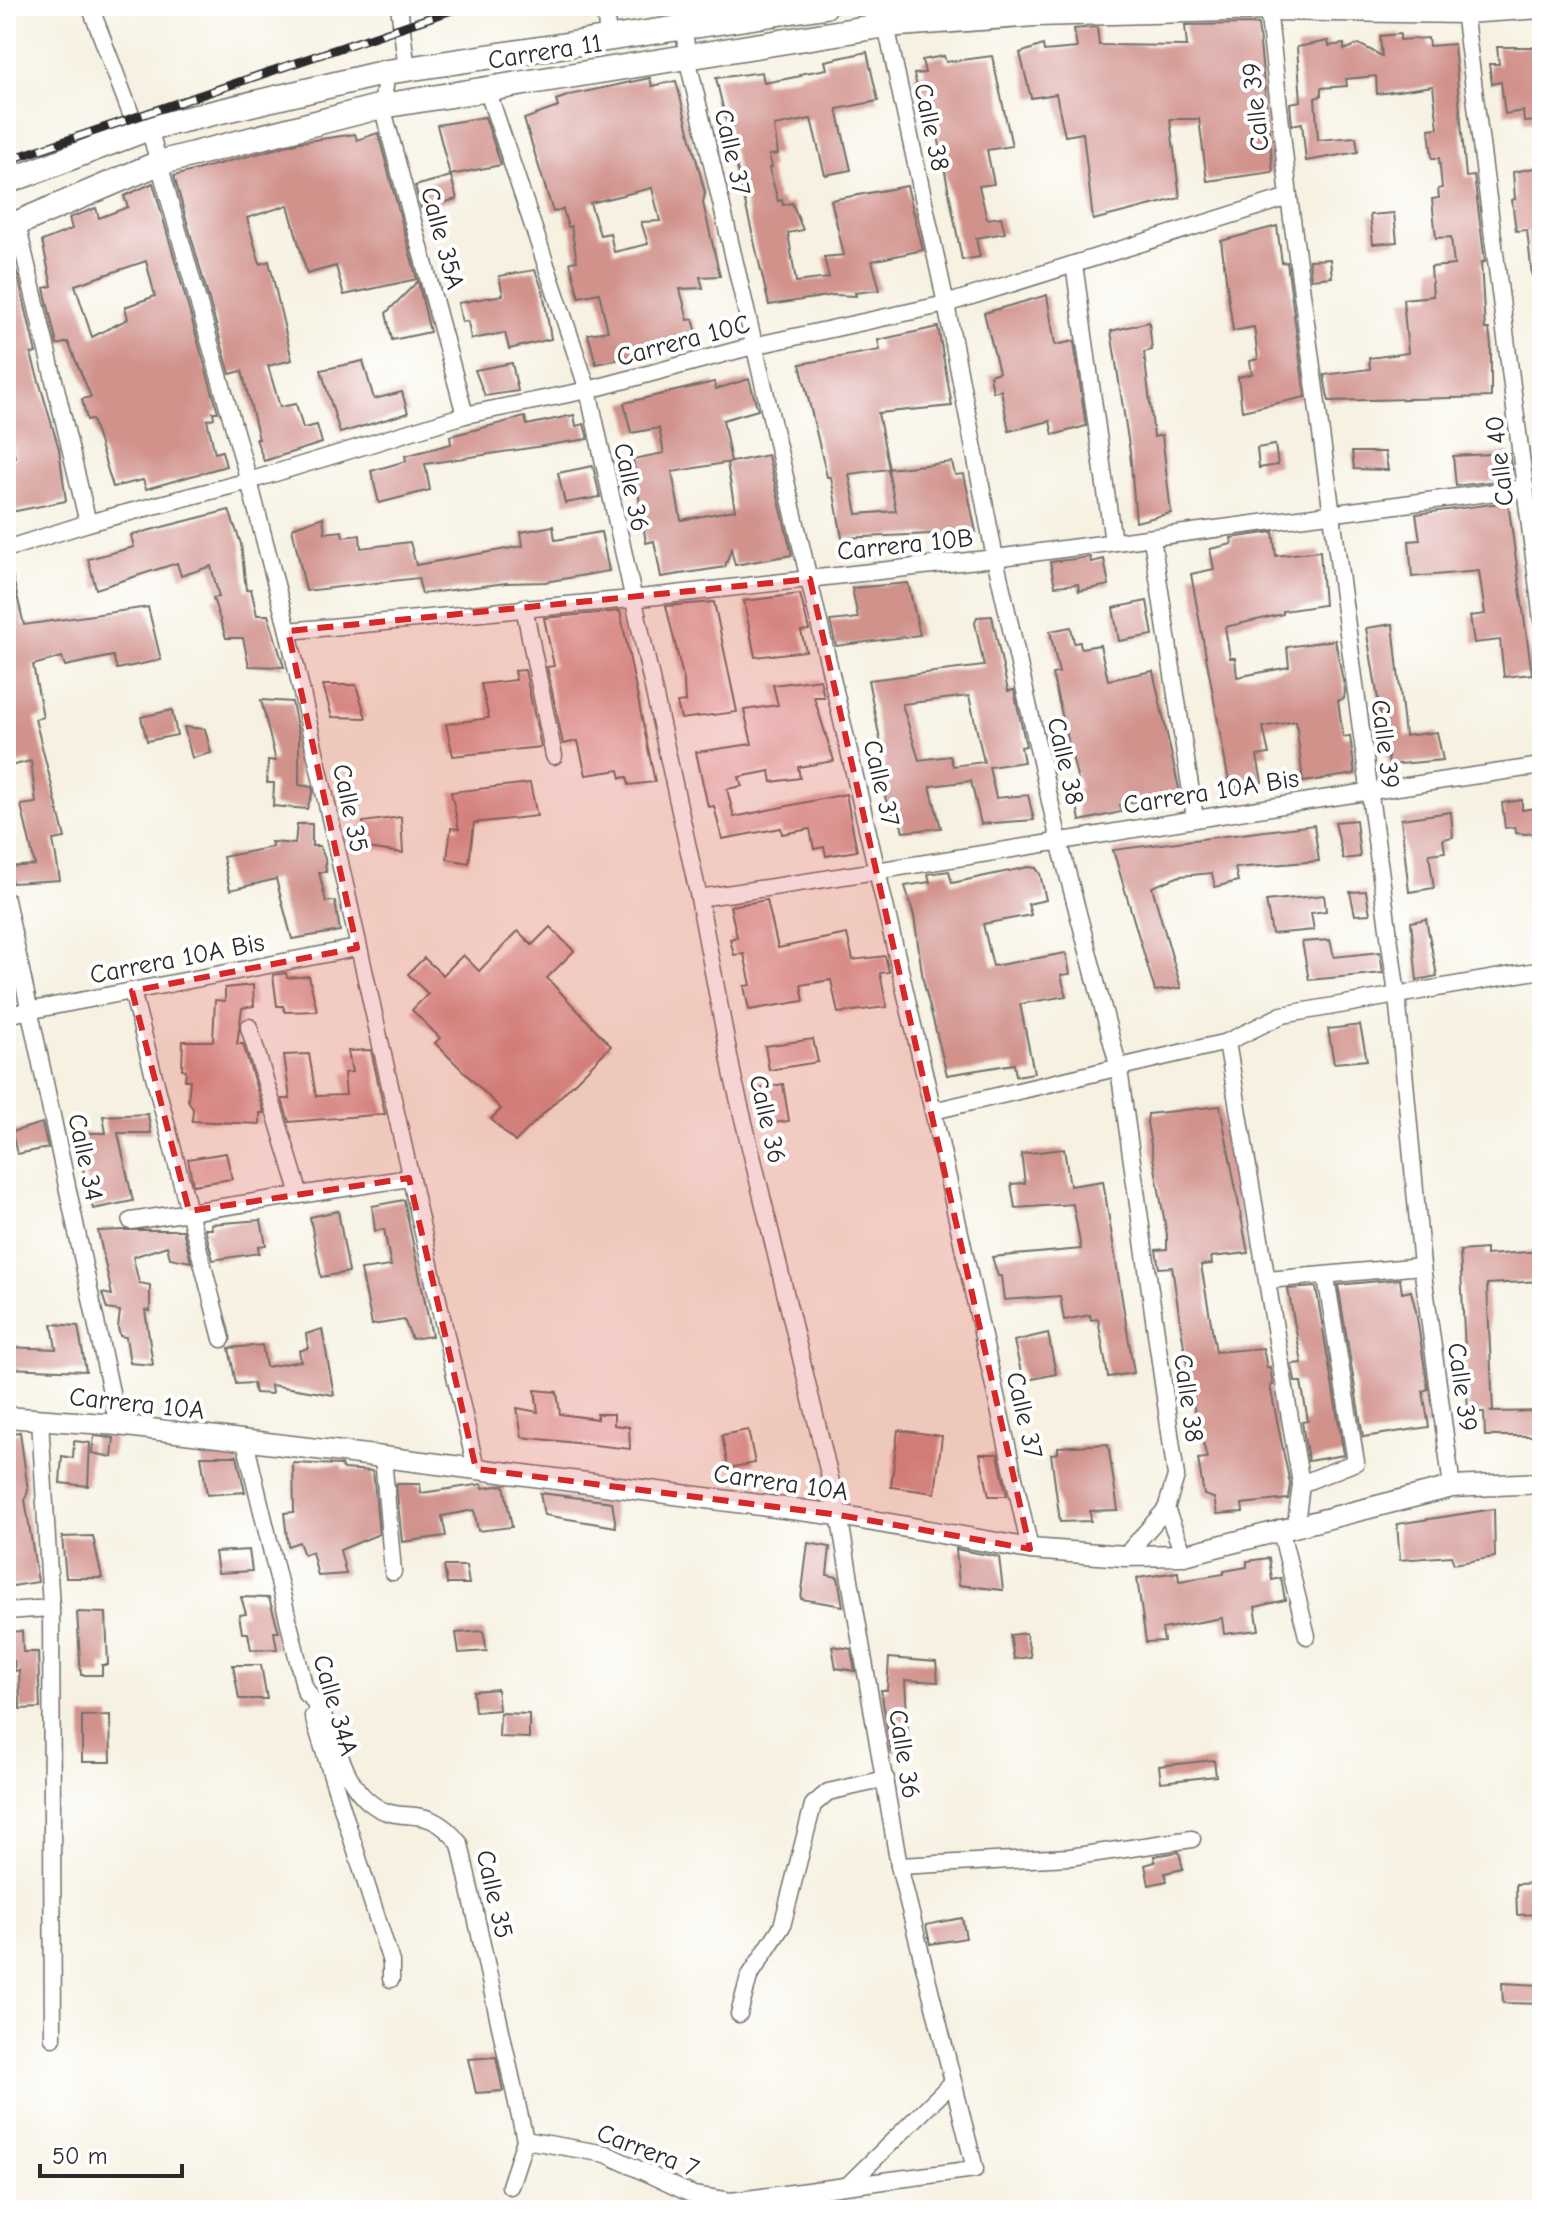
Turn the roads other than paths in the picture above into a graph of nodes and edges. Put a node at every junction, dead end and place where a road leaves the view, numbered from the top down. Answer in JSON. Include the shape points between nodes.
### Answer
{"nodes":[{"id":1,"x":90,"y":6,"type":"edge"},
{"id":2,"x":399,"y":6,"type":"edge"},
{"id":3,"x":605,"y":6,"type":"edge"},
{"id":4,"x":825,"y":6,"type":"edge"},
{"id":5,"x":1542,"y":6,"type":"edge"},
{"id":6,"x":1328,"y":7,"type":"edge"},
{"id":7,"x":1268,"y":8,"type":"edge"},
{"id":8,"x":1464,"y":11,"type":"junction"},
{"id":9,"x":682,"y":18,"type":"edge"},
{"id":10,"x":886,"y":25,"type":"junction"},
{"id":11,"x":608,"y":41,"type":"junction"},
{"id":12,"x":687,"y":57,"type":"junction"},
{"id":13,"x":397,"y":71,"type":"junction"},
{"id":14,"x":487,"y":89,"type":"junction"},
{"id":15,"x":382,"y":106,"type":"junction"},
{"id":16,"x":149,"y":128,"type":"junction"},
{"id":17,"x":159,"y":163,"type":"junction"},
{"id":18,"x":6,"y":182,"type":"edge"},
{"id":19,"x":1289,"y":197,"type":"junction"},
{"id":20,"x":12,"y":226,"type":"edge"},
{"id":21,"x":1074,"y":264,"type":"junction"},
{"id":22,"x":946,"y":304,"type":"junction"},
{"id":23,"x":753,"y":346,"type":"junction"},
{"id":24,"x":588,"y":390,"type":"junction"},
{"id":25,"x":465,"y":415,"type":"junction"},
{"id":26,"x":249,"y":481,"type":"junction"},
{"id":27,"x":1526,"y":488,"type":"junction"},
{"id":28,"x":1332,"y":512,"type":"junction"},
{"id":29,"x":88,"y":523,"type":"junction"},
{"id":30,"x":1152,"y":539,"type":"junction"},
{"id":31,"x":1113,"y":542,"type":"junction"},
{"id":32,"x":6,"y":549,"type":"edge"},
{"id":33,"x":995,"y":558,"type":"junction"},
{"id":34,"x":810,"y":579,"type":"junction"},
{"id":35,"x":631,"y":599,"type":"junction"},
{"id":36,"x":524,"y":607,"type":"junction"},
{"id":37,"x":1542,"y":620,"type":"edge"},
{"id":38,"x":288,"y":631,"type":"junction"},
{"id":39,"x":554,"y":756,"type":"dead end"},
{"id":40,"x":1542,"y":766,"type":"edge"},
{"id":41,"x":1368,"y":790,"type":"junction"},
{"id":42,"x":1195,"y":818,"type":"junction"},
{"id":43,"x":1059,"y":841,"type":"junction"},
{"id":44,"x":878,"y":872,"type":"junction"},
{"id":45,"x":699,"y":898,"type":"junction"},
{"id":46,"x":6,"y":900,"type":"edge"},
{"id":47,"x":357,"y":948,"type":"junction"},
{"id":48,"x":1542,"y":970,"type":"edge"},
{"id":49,"x":132,"y":991,"type":"junction"},
{"id":50,"x":1397,"y":995,"type":"junction"},
{"id":51,"x":31,"y":1012,"type":"junction"},
{"id":52,"x":6,"y":1015,"type":"edge"},
{"id":53,"x":249,"y":1027,"type":"dead end"},
{"id":54,"x":1227,"y":1042,"type":"junction"},
{"id":55,"x":1119,"y":1069,"type":"junction"},
{"id":56,"x":933,"y":1111,"type":"junction"},
{"id":57,"x":409,"y":1178,"type":"junction"},
{"id":58,"x":300,"y":1195,"type":"junction"},
{"id":59,"x":189,"y":1211,"type":"junction"},
{"id":60,"x":131,"y":1221,"type":"dead end"},
{"id":61,"x":1422,"y":1266,"type":"junction"},
{"id":62,"x":1326,"y":1277,"type":"junction"},
{"id":63,"x":1268,"y":1280,"type":"junction"},
{"id":64,"x":222,"y":1339,"type":"dead end"},
{"id":65,"x":6,"y":1417,"type":"edge"},
{"id":66,"x":40,"y":1419,"type":"junction"},
{"id":67,"x":118,"y":1425,"type":"junction"},
{"id":68,"x":245,"y":1441,"type":"junction"},
{"id":69,"x":383,"y":1457,"type":"junction"},
{"id":70,"x":476,"y":1469,"type":"junction"},
{"id":71,"x":1542,"y":1483,"type":"edge"},
{"id":72,"x":1301,"y":1484,"type":"junction"},
{"id":73,"x":1452,"y":1487,"type":"junction"},
{"id":74,"x":1166,"y":1509,"type":"junction"},
{"id":75,"x":839,"y":1515,"type":"junction"},
{"id":76,"x":1288,"y":1526,"type":"junction"},
{"id":77,"x":1030,"y":1549,"type":"junction"},
{"id":78,"x":1184,"y":1555,"type":"junction"},
{"id":79,"x":1125,"y":1556,"type":"junction"},
{"id":80,"x":393,"y":1572,"type":"dead end"},
{"id":81,"x":51,"y":1608,"type":"junction"},
{"id":82,"x":6,"y":1611,"type":"edge"},
{"id":83,"x":1307,"y":1636,"type":"dead end"},
{"id":84,"x":304,"y":1686,"type":"junction"},
{"id":85,"x":886,"y":1779,"type":"junction"},
{"id":86,"x":1192,"y":1839,"type":"dead end"},
{"id":87,"x":899,"y":1866,"type":"junction"},
{"id":88,"x":391,"y":1979,"type":"dead end"},
{"id":89,"x":739,"y":2014,"type":"dead end"},
{"id":90,"x":53,"y":2038,"type":"dead end"},
{"id":91,"x":953,"y":2082,"type":"junction"},
{"id":92,"x":525,"y":2140,"type":"junction"},
{"id":93,"x":975,"y":2169,"type":"joint"},
{"id":94,"x":850,"y":2183,"type":"junction"},
{"id":95,"x":510,"y":2186,"type":"dead end"}],
"edges":[{"from":1,"to":16,"type":"street","via":[[132,117]]},
{"from":2,"to":13,"type":"street","name":"Calle 35A"},
{"from":3,"to":11,"type":"street"},
{"from":4,"to":9,"type":"main road","name":"Carrera 11"},
{"from":5,"to":8,"type":"main road","name":"Carrera 11"},
{"from":6,"to":7,"type":"main road","name":"Carrera 11"},
{"from":6,"to":8,"type":"main road","name":"Carrera 11"},
{"from":7,"to":10,"type":"main road","name":"Carrera 11","via":[[1035,14]]},
{"from":7,"to":19,"type":"street","name":"Calle 39"},
{"from":8,"to":27,"type":"street","name":"Calle 40"},
{"from":9,"to":11,"type":"main road","name":"Carrera 11"},
{"from":9,"to":12,"type":"street","name":"Calle 37"},
{"from":10,"to":12,"type":"main road","name":"Carrera 11"},
{"from":10,"to":22,"type":"street","name":"Calle 38"},
{"from":11,"to":13,"type":"main road","name":"Carrera 11"},
{"from":12,"to":14,"type":"main road","name":"Carrera 11"},
{"from":12,"to":23,"type":"street","name":"Calle 37"},
{"from":13,"to":15,"type":"street","name":"Calle 35A"},
{"from":13,"to":16,"type":"main road","name":"Carrera 11"},
{"from":14,"to":15,"type":"main road","name":"Carrera 11"},
{"from":14,"to":24,"type":"street","name":"Calle 36"},
{"from":15,"to":17,"type":"main road","name":"Carrera 11"},
{"from":15,"to":25,"type":"street","name":"Calle 35A"},
{"from":16,"to":17,"type":"street","name":"Calle 35"},
{"from":16,"to":18,"type":"main road","name":"Carrera 11"},
{"from":17,"to":20,"type":"main road","name":"Carrera 11"},
{"from":17,"to":26,"type":"street","name":"Calle 35"},
{"from":19,"to":21,"type":"street","name":"Carrera 10C"},
{"from":19,"to":28,"type":"street","name":"Calle 39"},
{"from":20,"to":29,"type":"street"},
{"from":21,"to":22,"type":"street","name":"Carrera 10C"},
{"from":21,"to":31,"type":"street"},
{"from":22,"to":23,"type":"street","name":"Carrera 10C"},
{"from":22,"to":33,"type":"street","name":"Calle 38"},
{"from":23,"to":24,"type":"street","name":"Carrera 10C"},
{"from":23,"to":34,"type":"street","name":"Calle 37"},
{"from":24,"to":25,"type":"street","name":"Carrera 10C"},
{"from":24,"to":35,"type":"street","name":"Calle 36"},
{"from":25,"to":26,"type":"street","name":"Carrera 10C"},
{"from":26,"to":29,"type":"street","name":"Carrera 10C"},
{"from":26,"to":38,"type":"street","name":"Calle 35"},
{"from":27,"to":28,"type":"street","name":"Carrera 10B"},
{"from":27,"to":37,"type":"street","name":"Calle 40"},
{"from":28,"to":30,"type":"street","name":"Carrera 10B"},
{"from":28,"to":41,"type":"street","name":"Calle 39"},
{"from":29,"to":32,"type":"street","name":"Carrera 10C"},
{"from":30,"to":31,"type":"street","name":"Carrera 10B"},
{"from":30,"to":42,"type":"street"},
{"from":31,"to":33,"type":"street","name":"Carrera 10B"},
{"from":33,"to":34,"type":"street","name":"Carrera 10B"},
{"from":33,"to":43,"type":"street","name":"Calle 38"},
{"from":34,"to":35,"type":"street","name":"Carrera 10B"},
{"from":34,"to":44,"type":"street","name":"Calle 37"},
{"from":35,"to":36,"type":"street","name":"Carrera 10B"},
{"from":35,"to":45,"type":"street","name":"Calle 36"},
{"from":36,"to":38,"type":"street","name":"Carrera 10B"},
{"from":36,"to":39,"type":"street"},
{"from":38,"to":47,"type":"street","name":"Calle 35"},
{"from":40,"to":41,"type":"street","name":"Carrera 10A Bis"},
{"from":41,"to":42,"type":"street","name":"Carrera 10A Bis"},
{"from":41,"to":50,"type":"street","name":"Calle 39"},
{"from":42,"to":43,"type":"street","name":"Carrera 10A Bis"},
{"from":43,"to":44,"type":"street","name":"Carrera 10A Bis"},
{"from":43,"to":55,"type":"street","name":"Calle 38"},
{"from":44,"to":45,"type":"street","name":"Carrera 10A Bis"},
{"from":44,"to":56,"type":"street","name":"Calle 37"},
{"from":45,"to":75,"type":"street","name":"Calle 36","via":[[733,1077]]},
{"from":46,"to":51,"type":"street","name":"Calle 34"},
{"from":47,"to":49,"type":"street","name":"Carrera 10A Bis"},
{"from":47,"to":57,"type":"street","name":"Calle 35"},
{"from":48,"to":50,"type":"street"},
{"from":49,"to":51,"type":"street","name":"Carrera 10A Bis"},
{"from":49,"to":59,"type":"street"},
{"from":50,"to":54,"type":"street","via":[[1282,1015]]},
{"from":50,"to":61,"type":"street","name":"Calle 39"},
{"from":51,"to":52,"type":"street","name":"Carrera 10A Bis"},
{"from":51,"to":67,"type":"street","name":"Calle 34"},
{"from":53,"to":58,"type":"street"},
{"from":54,"to":55,"type":"street"},
{"from":54,"to":63,"type":"street"},
{"from":55,"to":56,"type":"street"},
{"from":55,"to":74,"type":"street","name":"Calle 38","via":[[1176,1476]]},
{"from":56,"to":77,"type":"street","name":"Calle 37"},
{"from":57,"to":58,"type":"street"},
{"from":57,"to":70,"type":"street","name":"Calle 35"},
{"from":58,"to":59,"type":"street"},
{"from":59,"to":60,"type":"street"},
{"from":59,"to":64,"type":"street"},
{"from":61,"to":62,"type":"street"},
{"from":61,"to":73,"type":"street","name":"Calle 39"},
{"from":62,"to":63,"type":"street"},
{"from":62,"to":72,"type":"street","via":[[1356,1462]]},
{"from":63,"to":72,"type":"street"},
{"from":65,"to":66,"type":"street","name":"Carrera 10A"},
{"from":66,"to":67,"type":"street","name":"Carrera 10A"},
{"from":66,"to":81,"type":"street"},
{"from":67,"to":68,"type":"street","name":"Carrera 10A"},
{"from":68,"to":69,"type":"street","name":"Carrera 10A"},
{"from":68,"to":84,"type":"street","name":"Calle 34A"},
{"from":69,"to":70,"type":"street","name":"Carrera 10A"},
{"from":69,"to":80,"type":"street"},
{"from":70,"to":75,"type":"street","name":"Carrera 10A"},
{"from":71,"to":73,"type":"street","name":"Carrera 10A"},
{"from":72,"to":76,"type":"street"},
{"from":73,"to":76,"type":"street","name":"Carrera 10A"},
{"from":74,"to":78,"type":"street"},
{"from":74,"to":79,"type":"street"},
{"from":75,"to":77,"type":"street","name":"Carrera 10A"},
{"from":75,"to":85,"type":"street","name":"Calle 36"},
{"from":76,"to":78,"type":"street","name":"Carrera 10A"},
{"from":76,"to":83,"type":"street"},
{"from":77,"to":79,"type":"street","name":"Carrera 10A"},
{"from":78,"to":79,"type":"street","name":"Carrera 10A"},
{"from":81,"to":82,"type":"street"},
{"from":81,"to":90,"type":"street"},
{"from":84,"to":88,"type":"street","name":"Calle 34A","via":[[391,1962]]},
{"from":84,"to":92,"type":"street","name":"Calle 35","via":[[366,1800],[393,1814],[430,1816],[460,1844]]},
{"from":85,"to":87,"type":"street","name":"Calle 36"},
{"from":85,"to":89,"type":"street","via":[[828,1792],[813,1805],[782,1926],[749,1977]]},
{"from":86,"to":87,"type":"street","via":[[1070,1857]]},
{"from":87,"to":91,"type":"street","name":"Calle 36"},
{"from":91,"to":93,"type":"street","name":"Calle 36"},
{"from":91,"to":94,"type":"street"},
{"from":92,"to":94,"type":"street","name":"Carrera 7","via":[[606,2154],[693,2195],[731,2201]]},
{"from":92,"to":95,"type":"street"},
{"from":93,"to":94,"type":"street","name":"Carrera 7"}]}
